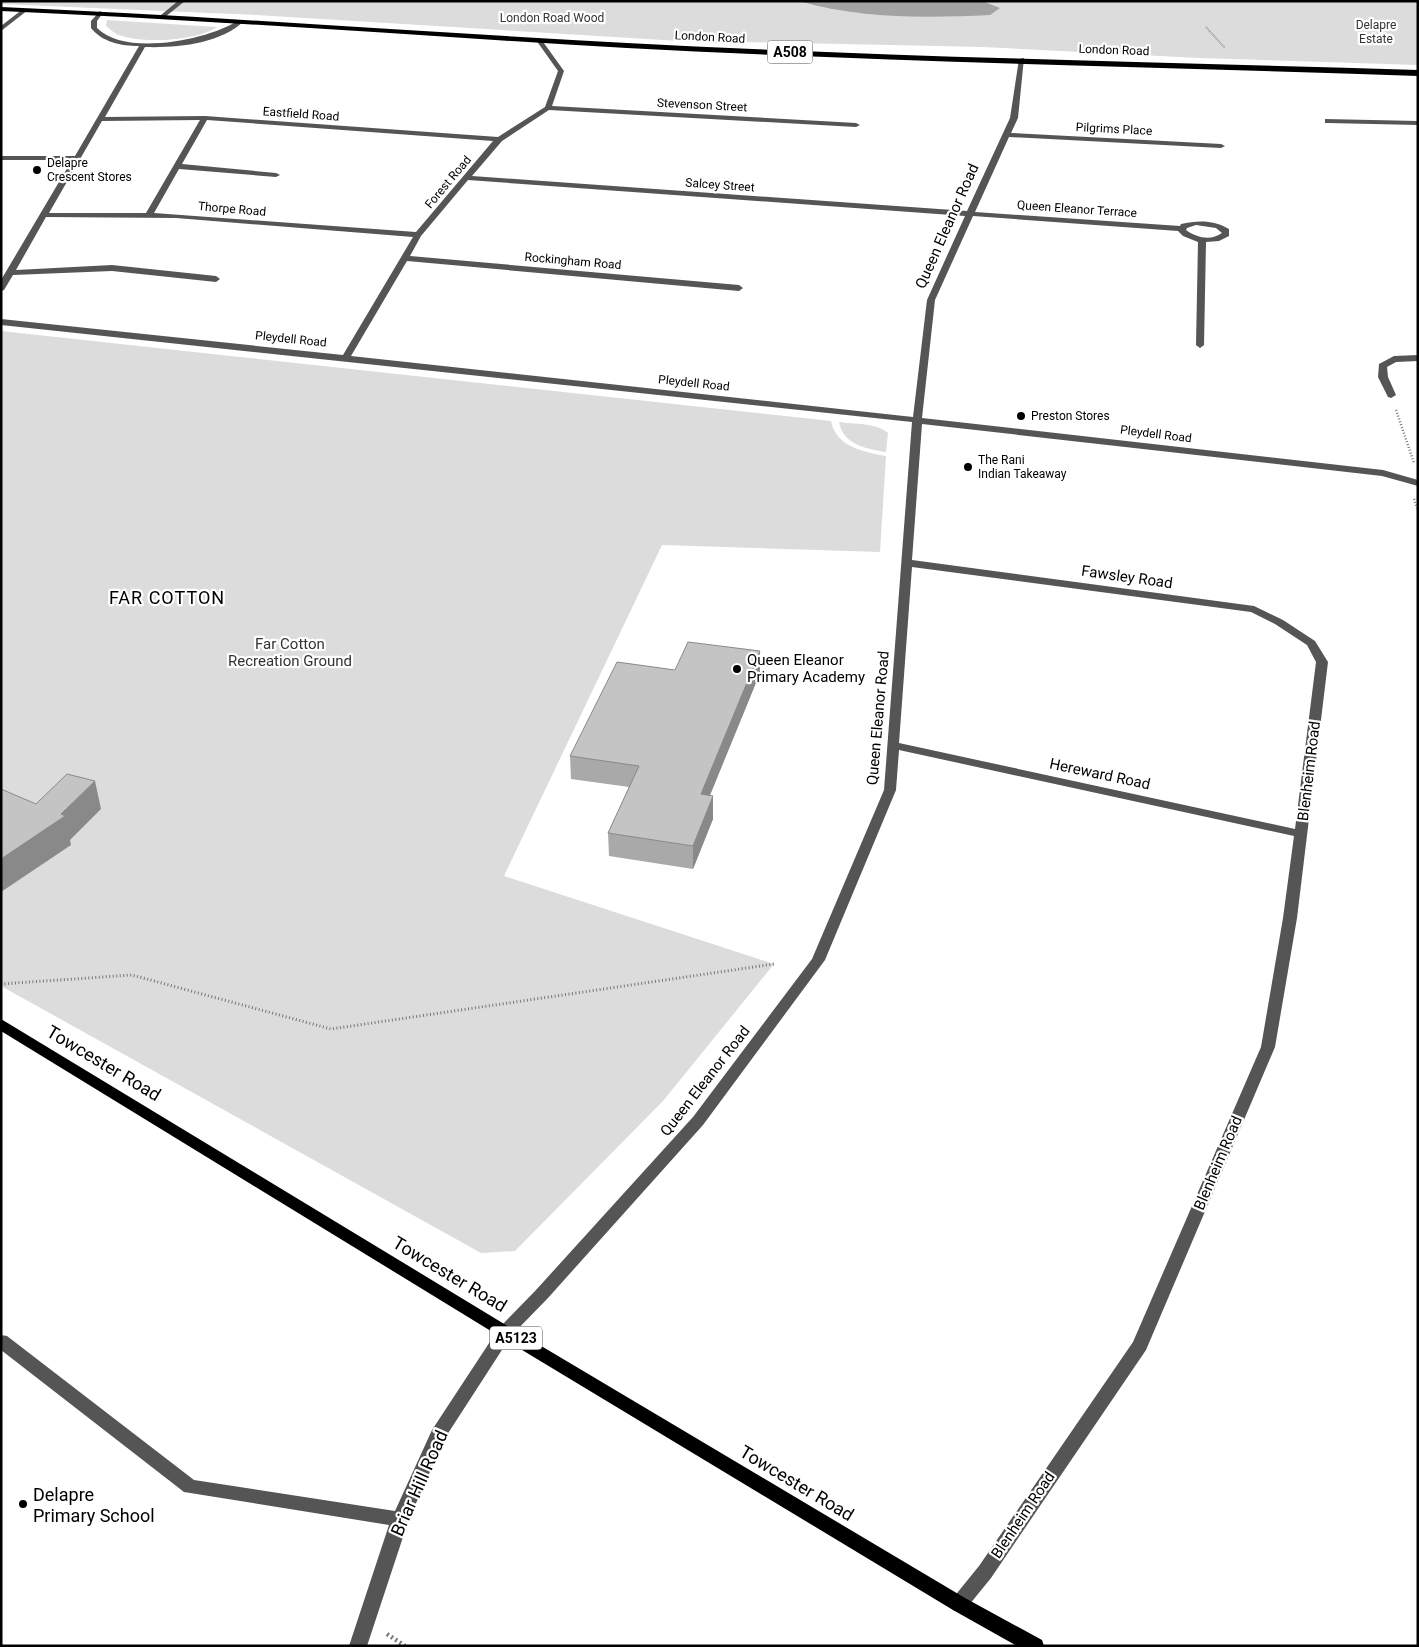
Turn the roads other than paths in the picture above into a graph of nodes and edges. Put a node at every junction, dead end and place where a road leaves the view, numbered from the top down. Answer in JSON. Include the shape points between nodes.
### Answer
{"nodes":[{"id":1,"x":182,"y":1,"type":"edge"},
{"id":2,"x":1,"y":10,"type":"edge"},
{"id":3,"x":25,"y":10,"type":"junction"},
{"id":4,"x":100,"y":13,"type":"junction"},
{"id":5,"x":163,"y":16,"type":"junction"},
{"id":6,"x":241,"y":21,"type":"junction"},
{"id":7,"x":1,"y":29,"type":"edge"},
{"id":8,"x":539,"y":40,"type":"junction"},
{"id":9,"x":143,"y":45,"type":"junction"},
{"id":10,"x":1022,"y":58,"type":"junction"},
{"id":11,"x":1418,"y":73,"type":"edge"},
{"id":12,"x":548,"y":108,"type":"junction"},
{"id":13,"x":205,"y":118,"type":"junction"},
{"id":14,"x":101,"y":119,"type":"junction"},
{"id":15,"x":1328,"y":121,"type":"dead end"},
{"id":16,"x":1418,"y":123,"type":"edge"},
{"id":17,"x":856,"y":125,"type":"dead end"},
{"id":18,"x":1006,"y":135,"type":"junction"},
{"id":19,"x":499,"y":139,"type":"junction"},
{"id":20,"x":1221,"y":146,"type":"dead end"},
{"id":21,"x":1,"y":158,"type":"edge"},
{"id":22,"x":78,"y":158,"type":"junction"},
{"id":23,"x":177,"y":166,"type":"junction"},
{"id":24,"x":276,"y":176,"type":"dead end"},
{"id":25,"x":468,"y":178,"type":"junction"},
{"id":26,"x":970,"y":214,"type":"junction"},
{"id":27,"x":44,"y":215,"type":"junction"},
{"id":28,"x":148,"y":216,"type":"junction"},
{"id":29,"x":1182,"y":229,"type":"junction"},
{"id":30,"x":418,"y":235,"type":"junction"},
{"id":31,"x":1202,"y":240,"type":"junction"},
{"id":32,"x":404,"y":258,"type":"junction"},
{"id":33,"x":10,"y":273,"type":"junction"},
{"id":34,"x":216,"y":279,"type":"dead end"},
{"id":35,"x":1,"y":288,"type":"edge"},
{"id":36,"x":739,"y":288,"type":"dead end"},
{"id":37,"x":1,"y":322,"type":"edge"},
{"id":38,"x":1200,"y":345,"type":"dead end"},
{"id":39,"x":346,"y":357,"type":"junction"},
{"id":40,"x":1418,"y":358,"type":"edge"},
{"id":41,"x":1391,"y":395,"type":"road end"},
{"id":42,"x":917,"y":420,"type":"junction"},
{"id":43,"x":1418,"y":483,"type":"edge"},
{"id":44,"x":908,"y":563,"type":"junction"},
{"id":45,"x":1322,"y":662,"type":"joint"},
{"id":46,"x":893,"y":745,"type":"junction"},
{"id":47,"x":1300,"y":834,"type":"junction"},
{"id":48,"x":1,"y":1024,"type":"edge"},
{"id":49,"x":505,"y":1332,"type":"junction"},
{"id":50,"x":1,"y":1341,"type":"edge"},
{"id":51,"x":400,"y":1519,"type":"junction"},
{"id":52,"x":959,"y":1604,"type":"junction"},
{"id":53,"x":358,"y":1646,"type":"edge"},
{"id":54,"x":1035,"y":1646,"type":"edge"}],
"edges":[{"from":1,"to":5,"type":"street"},
{"from":2,"to":3,"type":"highway","name":"London Road","number":"A508"},
{"from":3,"to":4,"type":"highway","name":"London Road","number":"A508"},
{"from":3,"to":7,"type":"street"},
{"from":4,"to":5,"type":"highway","name":"London Road","number":"A508"},
{"from":4,"to":9,"type":"street","via":[[94,21],[94,28],[102,36]]},
{"from":5,"to":6,"type":"highway","name":"London Road","number":"A508"},
{"from":6,"to":8,"type":"highway","name":"London Road","number":"A508"},
{"from":6,"to":9,"type":"street","via":[[235,27],[212,36],[172,44]]},
{"from":8,"to":10,"type":"highway","name":"London Road","number":"A508","via":[[750,51]]},
{"from":8,"to":12,"type":"street","via":[[561,71]]},
{"from":9,"to":14,"type":"street"},
{"from":10,"to":11,"type":"highway","name":"London Road","number":"A508"},
{"from":10,"to":18,"type":"street","name":"Queen Eleanor Road","via":[[1014,118]]},
{"from":12,"to":17,"type":"street","name":"Stevenson Street"},
{"from":12,"to":19,"type":"street","name":"Forest Road"},
{"from":13,"to":14,"type":"street","name":"Eastfield Road"},
{"from":13,"to":19,"type":"street","name":"Eastfield Road"},
{"from":13,"to":23,"type":"street"},
{"from":14,"to":22,"type":"street"},
{"from":15,"to":16,"type":"street"},
{"from":18,"to":20,"type":"street","name":"Pilgrims Place"},
{"from":18,"to":26,"type":"street","name":"Queen Eleanor Road"},
{"from":19,"to":25,"type":"street","name":"Forest Road"},
{"from":21,"to":22,"type":"street"},
{"from":22,"to":27,"type":"street"},
{"from":23,"to":24,"type":"street"},
{"from":23,"to":28,"type":"street"},
{"from":25,"to":26,"type":"street","name":"Salcey Street"},
{"from":25,"to":30,"type":"street","name":"Forest Road"},
{"from":26,"to":29,"type":"street","name":"Queen Eleanor Terrace"},
{"from":26,"to":42,"type":"street","name":"Queen Eleanor Road","via":[[931,300]]},
{"from":27,"to":28,"type":"street","name":"Thorpe Road"},
{"from":27,"to":33,"type":"street"},
{"from":28,"to":30,"type":"street","name":"Thorpe Road"},
{"from":29,"to":31,"type":"street","name":"Queen Eleanor Terrace","via":[[1190,237]]},
{"from":29,"to":31,"type":"street","name":"Queen Eleanor Terrace","via":[[1189,224],[1204,223],[1226,231],[1219,239]]},
{"from":30,"to":32,"type":"street","name":"Forest Road"},
{"from":31,"to":38,"type":"street"},
{"from":32,"to":36,"type":"street","name":"Rockingham Road"},
{"from":32,"to":39,"type":"street","name":"Forest Road"},
{"from":33,"to":34,"type":"street","via":[[112,268]]},
{"from":33,"to":35,"type":"street"},
{"from":37,"to":39,"type":"street","name":"Pleydell Road"},
{"from":39,"to":42,"type":"street","name":"Pleydell Road"},
{"from":40,"to":41,"type":"street","via":[[1394,359],[1382,366]]},
{"from":42,"to":43,"type":"street","name":"Pleydell Road","via":[[1383,473]]},
{"from":42,"to":44,"type":"street","name":"Queen Eleanor Road"},
{"from":44,"to":45,"type":"street","name":"Fawsley Road","via":[[1254,609],[1311,643]]},
{"from":44,"to":46,"type":"street","name":"Queen Eleanor Road"},
{"from":45,"to":47,"type":"street","name":"Blenheim Road"},
{"from":46,"to":47,"type":"street","name":"Hereward Road"},
{"from":46,"to":49,"type":"street","name":"Queen Eleanor Road","via":[[890,790],[818,960],[698,1121]]},
{"from":47,"to":52,"type":"street","name":"Blenheim Road","via":[[1290,918],[1268,1047],[1140,1345],[985,1572]]},
{"from":48,"to":49,"type":"main road","name":"Towcester Road","number":"A5123"},
{"from":49,"to":51,"type":"street","name":"Briar Hill Road","via":[[438,1435]]},
{"from":49,"to":52,"type":"main road","name":"Towcester Road","number":"A5123"},
{"from":50,"to":51,"type":"street","via":[[190,1487]]},
{"from":51,"to":53,"type":"street","name":"Briar Hill Road"},
{"from":52,"to":54,"type":"main road","name":"Towcester Road","number":"A5123"}]}
